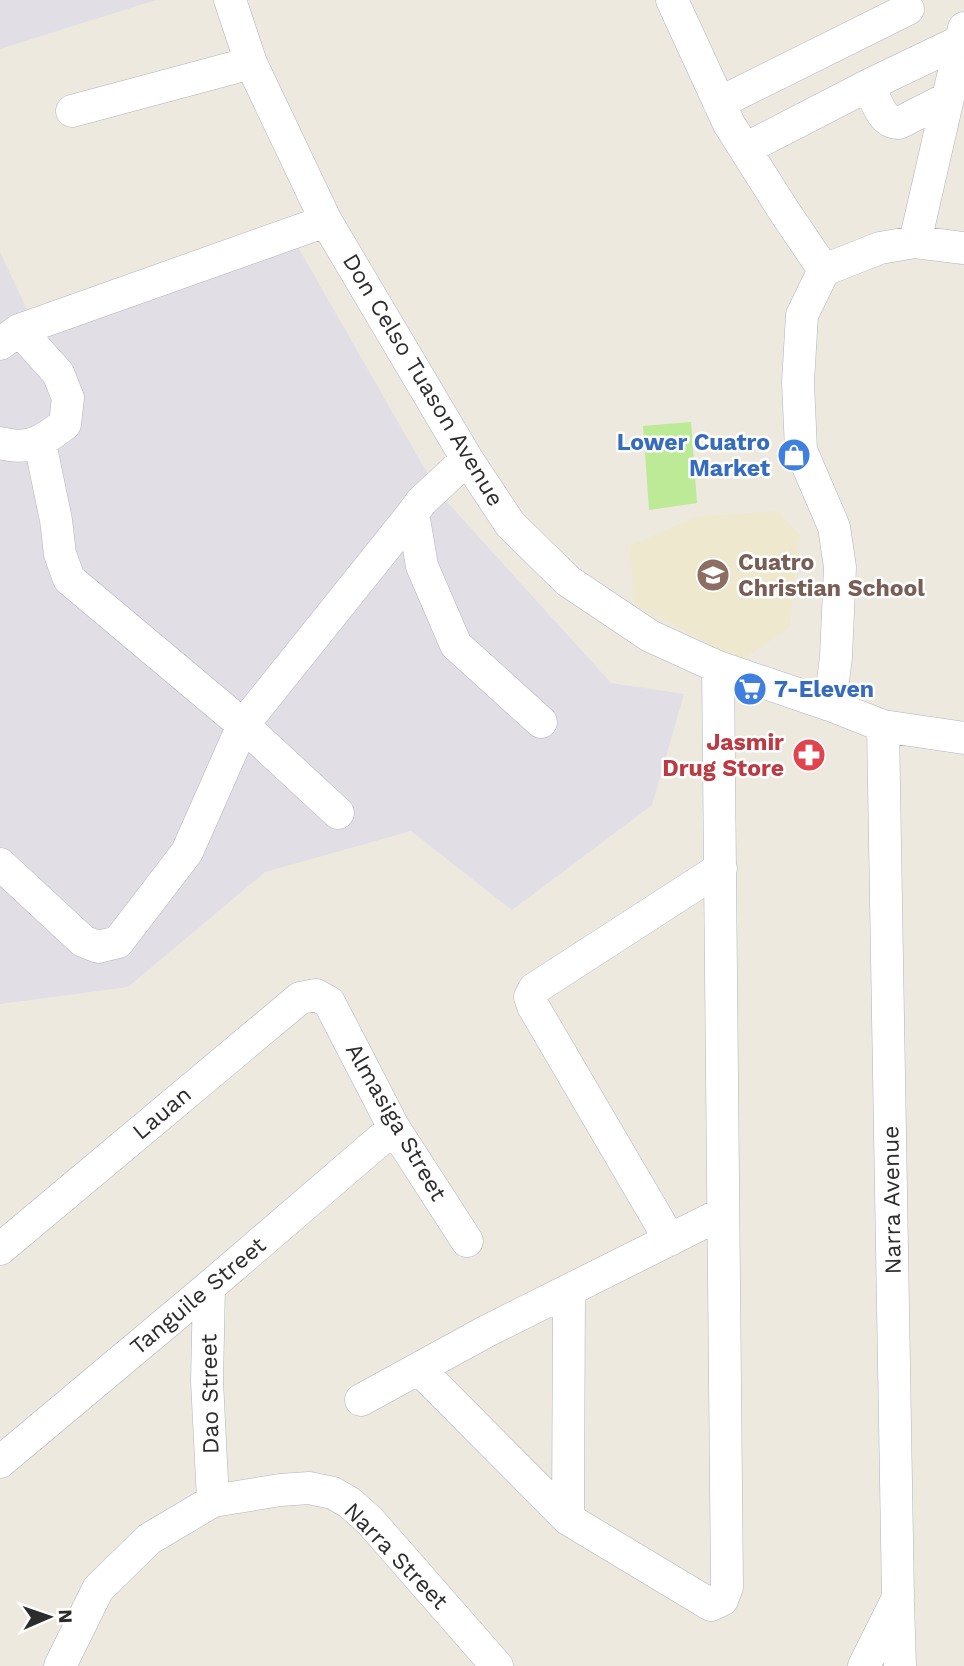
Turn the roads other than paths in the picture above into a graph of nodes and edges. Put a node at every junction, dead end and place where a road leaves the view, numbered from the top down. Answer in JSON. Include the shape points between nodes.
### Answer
{"nodes":[{"id":1,"x":230,"y":0,"type":"edge"},
{"id":2,"x":672,"y":0,"type":"edge"},
{"id":3,"x":908,"y":9,"type":"dead end"},
{"id":4,"x":962,"y":34,"type":"edge"},
{"id":5,"x":251,"y":63,"type":"junction"},
{"id":6,"x":869,"y":85,"type":"junction"},
{"id":7,"x":948,"y":98,"type":"junction"},
{"id":8,"x":719,"y":103,"type":"junction"},
{"id":9,"x":72,"y":111,"type":"dead end"},
{"id":10,"x":745,"y":149,"type":"junction"},
{"id":11,"x":326,"y":221,"type":"junction"},
{"id":12,"x":915,"y":242,"type":"junction"},
{"id":13,"x":964,"y":248,"type":"edge"},
{"id":14,"x":824,"y":270,"type":"junction"},
{"id":15,"x":10,"y":337,"type":"edge"},
{"id":16,"x":0,"y":443,"type":"edge"},
{"id":17,"x":40,"y":443,"type":"junction"},
{"id":18,"x":467,"y":459,"type":"junction"},
{"id":19,"x":413,"y":513,"type":"junction"},
{"id":20,"x":718,"y":667,"type":"junction"},
{"id":21,"x":830,"y":705,"type":"junction"},
{"id":22,"x":541,"y":722,"type":"dead end"},
{"id":23,"x":243,"y":725,"type":"junction"},
{"id":24,"x":883,"y":726,"type":"junction"},
{"id":25,"x":964,"y":738,"type":"edge"},
{"id":26,"x":338,"y":813,"type":"dead end"},
{"id":27,"x":0,"y":864,"type":"edge"},
{"id":28,"x":720,"y":868,"type":"junction"},
{"id":29,"x":329,"y":1002,"type":"joint"},
{"id":30,"x":394,"y":1128,"type":"junction"},
{"id":31,"x":723,"y":1213,"type":"junction"},
{"id":32,"x":670,"y":1240,"type":"junction"},
{"id":33,"x":467,"y":1241,"type":"dead end"},
{"id":34,"x":0,"y":1249,"type":"edge"},
{"id":35,"x":209,"y":1287,"type":"junction"},
{"id":36,"x":569,"y":1290,"type":"junction"},
{"id":37,"x":419,"y":1369,"type":"junction"},
{"id":38,"x":361,"y":1400,"type":"dead end"},
{"id":39,"x":0,"y":1462,"type":"edge"},
{"id":40,"x":213,"y":1501,"type":"junction"},
{"id":41,"x":568,"y":1519,"type":"junction"},
{"id":42,"x":898,"y":1598,"type":"junction"},
{"id":43,"x":60,"y":1666,"type":"edge"},
{"id":44,"x":497,"y":1666,"type":"edge"},
{"id":45,"x":864,"y":1666,"type":"edge"},
{"id":46,"x":900,"y":1666,"type":"edge"}],
"edges":[{"from":1,"to":5,"type":"street","name":"Don Celso Tuason Avenue"},
{"from":2,"to":8,"type":"street"},
{"from":3,"to":8,"type":"street"},
{"from":4,"to":6,"type":"street"},
{"from":4,"to":7,"type":"street"},
{"from":5,"to":9,"type":"street"},
{"from":5,"to":11,"type":"street","name":"Don Celso Tuason Avenue"},
{"from":6,"to":7,"type":"street","via":[[885,120],[892,123]]},
{"from":6,"to":10,"type":"street"},
{"from":7,"to":12,"type":"street"},
{"from":8,"to":10,"type":"street"},
{"from":10,"to":14,"type":"street"},
{"from":11,"to":15,"type":"street"},
{"from":11,"to":18,"type":"street","name":"Don Celso Tuason Avenue"},
{"from":12,"to":13,"type":"street"},
{"from":12,"to":14,"type":"street","via":[[880,248]]},
{"from":14,"to":21,"type":"street","via":[[802,315],[798,382],[801,450],[834,527],[839,567]]},
{"from":15,"to":17,"type":"street","via":[[58,373],[68,398],[65,424]]},
{"from":16,"to":17,"type":"street","via":[[14,447]]},
{"from":17,"to":23,"type":"street","via":[[60,554],[69,579]]},
{"from":18,"to":19,"type":"street"},
{"from":18,"to":20,"type":"street","name":"Don Celso Tuason Avenue","via":[[510,524],[568,580],[650,636]]},
{"from":19,"to":22,"type":"street","via":[[422,566],[457,645]]},
{"from":19,"to":23,"type":"street"},
{"from":20,"to":21,"type":"street","name":"Don Celso Tuason Avenue"},
{"from":20,"to":28,"type":"street"},
{"from":21,"to":24,"type":"street","name":"Don Celso Tuason Avenue"},
{"from":23,"to":26,"type":"street"},
{"from":23,"to":27,"type":"street","via":[[187,852],[118,942],[98,947],[83,941]]},
{"from":24,"to":25,"type":"street","name":"Don Celso Tuason Avenue"},
{"from":24,"to":42,"type":"street","name":"Narra Avenue"},
{"from":28,"to":31,"type":"street"},
{"from":28,"to":32,"type":"street","via":[[534,989],[530,997]]},
{"from":29,"to":30,"type":"street","name":"Almasiga Street"},
{"from":29,"to":34,"type":"street","name":"Lauan","via":[[316,995],[300,998]]},
{"from":30,"to":33,"type":"street","name":"Almasiga Street"},
{"from":30,"to":35,"type":"street","name":"Tanguile Street"},
{"from":31,"to":32,"type":"street"},
{"from":31,"to":41,"type":"street","via":[[727,1587],[722,1600],[711,1605]]},
{"from":32,"to":36,"type":"street"},
{"from":35,"to":39,"type":"street","name":"Tanguile Street"},
{"from":35,"to":40,"type":"street","name":"Dao Street","via":[[206,1381]]},
{"from":36,"to":37,"type":"street"},
{"from":36,"to":41,"type":"street"},
{"from":37,"to":38,"type":"street"},
{"from":37,"to":41,"type":"street"},
{"from":40,"to":43,"type":"street","name":"Narra Street","via":[[149,1539],[98,1589]]},
{"from":40,"to":44,"type":"street","name":"Narra Street","via":[[309,1488],[333,1493],[370,1521]]},
{"from":42,"to":45,"type":"street","name":"Narra Avenue"},
{"from":42,"to":46,"type":"street"}]}
